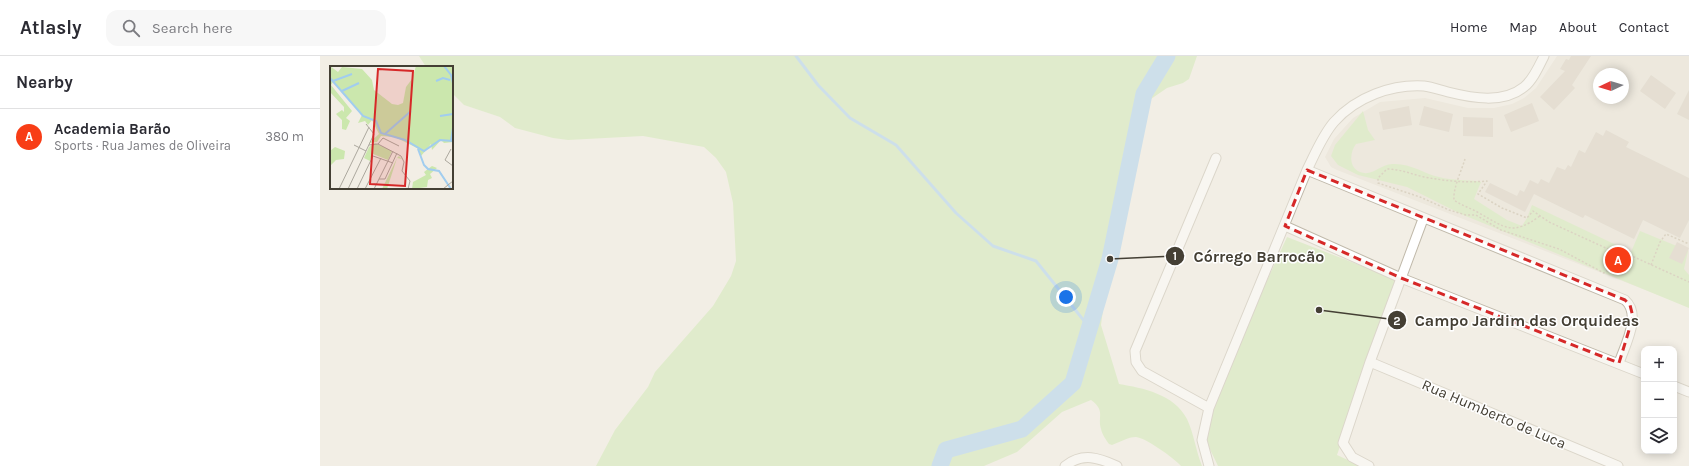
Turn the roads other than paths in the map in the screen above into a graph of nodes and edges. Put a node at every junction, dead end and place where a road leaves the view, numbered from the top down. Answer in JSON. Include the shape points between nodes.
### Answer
{"nodes":[{"id":1,"x":1544,"y":56,"type":"edge"},
{"id":2,"x":1216,"y":158,"type":"dead end"},
{"id":3,"x":1307,"y":170,"type":"junction"},
{"id":4,"x":1423,"y":219,"type":"junction"},
{"id":5,"x":1284,"y":226,"type":"junction"},
{"id":6,"x":1401,"y":278,"type":"junction"},
{"id":7,"x":1370,"y":362,"type":"junction"},
{"id":8,"x":1619,"y":364,"type":"junction"},
{"id":9,"x":1641,"y":373,"type":"edge"},
{"id":10,"x":1677,"y":387,"type":"edge"},
{"id":11,"x":1689,"y":392,"type":"edge"},
{"id":12,"x":1208,"y":408,"type":"junction"},
{"id":13,"x":1065,"y":466,"type":"edge"},
{"id":14,"x":1117,"y":466,"type":"edge"},
{"id":15,"x":1209,"y":466,"type":"edge"},
{"id":16,"x":1369,"y":466,"type":"edge"},
{"id":17,"x":1618,"y":466,"type":"edge"}],
"edges":[{"from":1,"to":3,"type":"street","via":[[1524,87],[1508,95],[1491,99],[1425,86],[1377,93],[1353,105],[1334,122]]},
{"from":2,"to":12,"type":"street","via":[[1135,351],[1136,362],[1142,372]]},
{"from":3,"to":4,"type":"street"},
{"from":3,"to":5,"type":"street"},
{"from":4,"to":6,"type":"street"},
{"from":4,"to":8,"type":"street","via":[[1625,300],[1630,305],[1633,316]]},
{"from":5,"to":6,"type":"street"},
{"from":5,"to":12,"type":"street"},
{"from":6,"to":7,"type":"street"},
{"from":6,"to":8,"type":"street"},
{"from":7,"to":16,"type":"street","via":[[1343,443],[1352,457]]},
{"from":7,"to":17,"type":"street","name":"Rua Humberto de Luca"},
{"from":8,"to":9,"type":"street"},
{"from":10,"to":11,"type":"street"},
{"from":12,"to":15,"type":"street","via":[[1202,440]]},
{"from":13,"to":14,"type":"street","via":[[1073,460],[1090,457]]}]}
